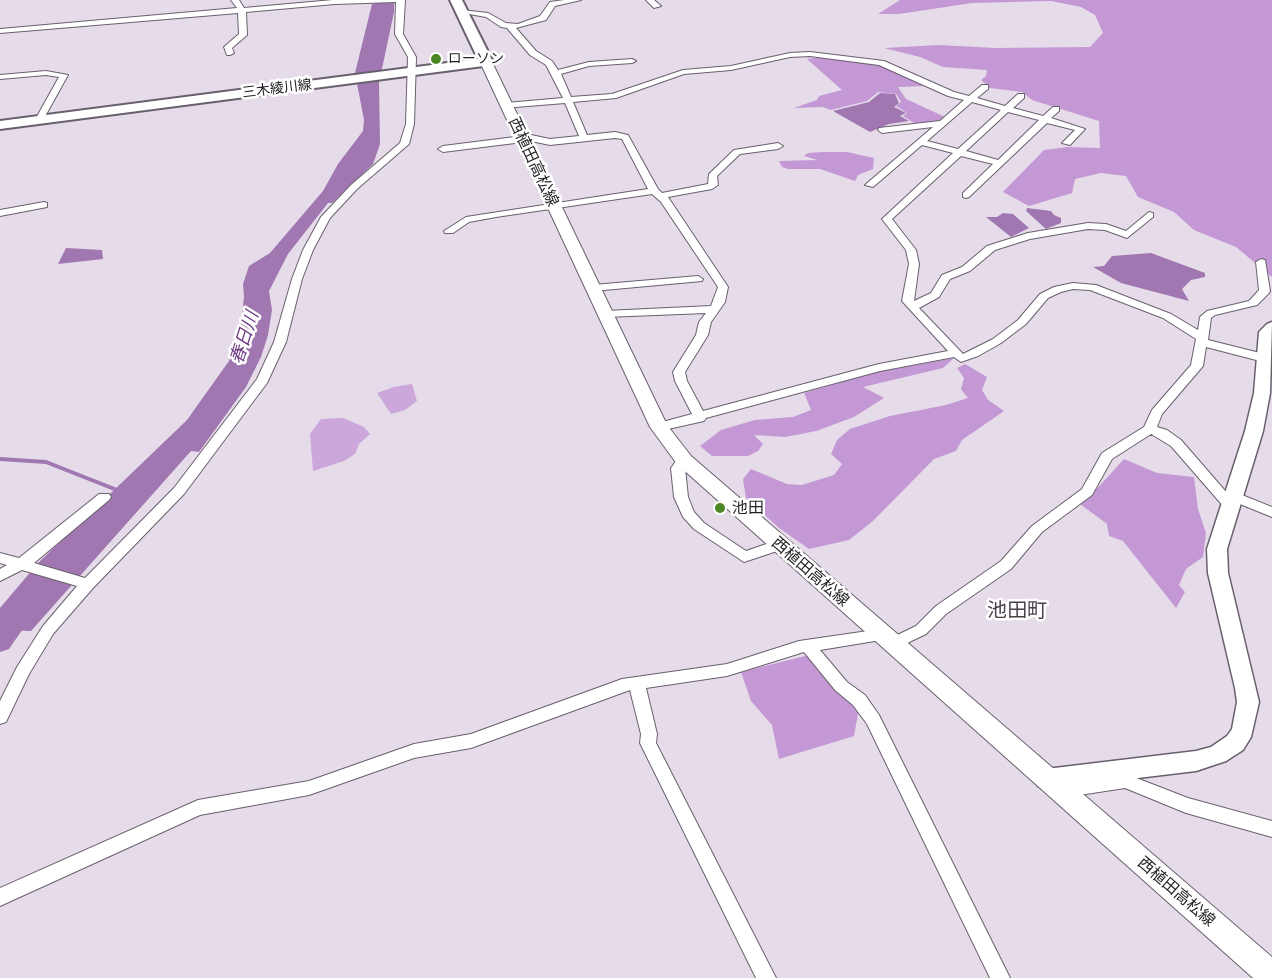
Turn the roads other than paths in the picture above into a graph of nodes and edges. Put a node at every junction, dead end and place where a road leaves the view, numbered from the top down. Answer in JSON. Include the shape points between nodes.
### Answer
{"nodes":[{"id":1,"x":235,"y":0,"type":"edge"},
{"id":2,"x":400,"y":0,"type":"edge"},
{"id":3,"x":577,"y":0,"type":"edge"},
{"id":4,"x":651,"y":0,"type":"edge"},
{"id":5,"x":334,"y":1,"type":"edge"},
{"id":6,"x":366,"y":1,"type":"edge"},
{"id":7,"x":459,"y":6,"type":"edge"},
{"id":8,"x":657,"y":6,"type":"dead end"},
{"id":9,"x":242,"y":10,"type":"junction"},
{"id":10,"x":510,"y":26,"type":"junction"},
{"id":11,"x":0,"y":30,"type":"edge"},
{"id":12,"x":230,"y":53,"type":"dead end"},
{"id":13,"x":632,"y":61,"type":"dead end"},
{"id":14,"x":486,"y":62,"type":"junction"},
{"id":15,"x":411,"y":72,"type":"junction"},
{"id":16,"x":556,"y":73,"type":"junction"},
{"id":17,"x":0,"y":77,"type":"edge"},
{"id":18,"x":985,"y":87,"type":"dead end"},
{"id":19,"x":1021,"y":96,"type":"dead end"},
{"id":20,"x":569,"y":99,"type":"junction"},
{"id":21,"x":970,"y":99,"type":"junction"},
{"id":22,"x":507,"y":105,"type":"junction"},
{"id":23,"x":1007,"y":109,"type":"junction"},
{"id":24,"x":1056,"y":109,"type":"dead end"},
{"id":25,"x":1044,"y":119,"type":"junction"},
{"id":26,"x":39,"y":120,"type":"junction"},
{"id":27,"x":944,"y":123,"type":"junction"},
{"id":28,"x":0,"y":125,"type":"edge"},
{"id":29,"x":882,"y":130,"type":"dead end"},
{"id":30,"x":584,"y":138,"type":"junction"},
{"id":31,"x":522,"y":139,"type":"junction"},
{"id":32,"x":922,"y":142,"type":"junction"},
{"id":33,"x":1067,"y":143,"type":"dead end"},
{"id":34,"x":778,"y":146,"type":"dead end"},
{"id":35,"x":443,"y":149,"type":"dead end"},
{"id":36,"x":959,"y":152,"type":"junction"},
{"id":37,"x":999,"y":163,"type":"junction"},
{"id":38,"x":870,"y":185,"type":"dead end"},
{"id":39,"x":657,"y":194,"type":"junction"},
{"id":40,"x":966,"y":195,"type":"dead end"},
{"id":41,"x":553,"y":204,"type":"junction"},
{"id":42,"x":44,"y":205,"type":"dead end"},
{"id":43,"x":0,"y":213,"type":"edge"},
{"id":44,"x":1149,"y":215,"type":"dead end"},
{"id":45,"x":449,"y":231,"type":"dead end"},
{"id":46,"x":1261,"y":262,"type":"dead end"},
{"id":47,"x":698,"y":279,"type":"dead end"},
{"id":48,"x":593,"y":288,"type":"junction"},
{"id":49,"x":912,"y":308,"type":"junction"},
{"id":50,"x":711,"y":309,"type":"junction"},
{"id":51,"x":605,"y":314,"type":"junction"},
{"id":52,"x":1272,"y":327,"type":"edge"},
{"id":53,"x":1203,"y":340,"type":"junction"},
{"id":54,"x":957,"y":353,"type":"junction"},
{"id":55,"x":1264,"y":358,"type":"junction"},
{"id":56,"x":700,"y":418,"type":"junction"},
{"id":57,"x":659,"y":427,"type":"junction"},
{"id":58,"x":1150,"y":429,"type":"junction"},
{"id":59,"x":684,"y":460,"type":"junction"},
{"id":60,"x":104,"y":496,"type":"dead end"},
{"id":61,"x":1230,"y":500,"type":"junction"},
{"id":62,"x":1272,"y":512,"type":"edge"},
{"id":63,"x":778,"y":545,"type":"junction"},
{"id":64,"x":0,"y":558,"type":"edge"},
{"id":65,"x":19,"y":565,"type":"junction"},
{"id":66,"x":0,"y":576,"type":"edge"},
{"id":67,"x":86,"y":583,"type":"junction"},
{"id":68,"x":887,"y":640,"type":"junction"},
{"id":69,"x":808,"y":646,"type":"junction"},
{"id":70,"x":637,"y":684,"type":"junction"},
{"id":71,"x":0,"y":717,"type":"edge"},
{"id":72,"x":1053,"y":785,"type":"junction"},
{"id":73,"x":1272,"y":830,"type":"edge"},
{"id":74,"x":0,"y":897,"type":"edge"},
{"id":75,"x":1271,"y":974,"type":"edge"},
{"id":76,"x":766,"y":978,"type":"edge"},
{"id":77,"x":1000,"y":978,"type":"edge"}],
"edges":[{"from":1,"to":9,"type":"street"},
{"from":2,"to":6,"type":"street"},
{"from":2,"to":15,"type":"street","via":[[398,28],[410,50]]},
{"from":3,"to":10,"type":"street","via":[[553,4],[543,18],[534,22]]},
{"from":4,"to":8,"type":"street"},
{"from":5,"to":6,"type":"street"},
{"from":5,"to":9,"type":"street"},
{"from":7,"to":10,"type":"street"},
{"from":7,"to":14,"type":"main road"},
{"from":9,"to":11,"type":"street"},
{"from":9,"to":12,"type":"street","via":[[243,35],[228,47]]},
{"from":10,"to":16,"type":"street","via":[[532,53],[549,63]]},
{"from":13,"to":16,"type":"street","via":[[589,64]]},
{"from":14,"to":15,"type":"main road","name":"三木綾川線"},
{"from":14,"to":22,"type":"main road","name":"西植田高松線"},
{"from":15,"to":26,"type":"main road","name":"三木綾川線"},
{"from":15,"to":67,"type":"street","via":[[410,124],[404,144],[340,201],[318,231],[297,279],[280,342],[263,380],[179,491]]},
{"from":16,"to":20,"type":"street"},
{"from":17,"to":26,"type":"street","via":[[64,75]]},
{"from":18,"to":21,"type":"street"},
{"from":19,"to":23,"type":"street"},
{"from":20,"to":21,"type":"street","via":[[613,96],[683,72],[731,68],[800,54],[880,63]]},
{"from":20,"to":22,"type":"street"},
{"from":20,"to":30,"type":"street"},
{"from":21,"to":23,"type":"street"},
{"from":21,"to":27,"type":"street"},
{"from":22,"to":31,"type":"main road","name":"西植田高松線"},
{"from":23,"to":25,"type":"street"},
{"from":23,"to":36,"type":"street"},
{"from":24,"to":25,"type":"street"},
{"from":25,"to":33,"type":"street","via":[[1081,129]]},
{"from":25,"to":37,"type":"street"},
{"from":26,"to":28,"type":"main road","name":"三木綾川線"},
{"from":27,"to":29,"type":"street"},
{"from":27,"to":32,"type":"street"},
{"from":30,"to":31,"type":"street","via":[[550,142]]},
{"from":30,"to":39,"type":"street","via":[[625,137]]},
{"from":31,"to":35,"type":"street"},
{"from":31,"to":41,"type":"main road","name":"西植田高松線"},
{"from":32,"to":36,"type":"street"},
{"from":32,"to":38,"type":"street"},
{"from":34,"to":39,"type":"street","via":[[737,152],[717,169],[710,187]]},
{"from":36,"to":37,"type":"street"},
{"from":36,"to":49,"type":"street","via":[[887,219],[911,250],[914,264],[908,301]]},
{"from":37,"to":40,"type":"street"},
{"from":39,"to":41,"type":"street"},
{"from":39,"to":50,"type":"street","via":[[723,287]]},
{"from":41,"to":45,"type":"street","via":[[466,220]]},
{"from":41,"to":48,"type":"main road","name":"西植田高松線"},
{"from":42,"to":43,"type":"street"},
{"from":44,"to":49,"type":"street","via":[[1127,235],[1088,225],[1028,236],[991,248],[966,269],[946,277],[935,295]]},
{"from":46,"to":53,"type":"street","via":[[1265,284],[1261,298],[1211,313],[1206,317]]},
{"from":47,"to":48,"type":"street"},
{"from":48,"to":51,"type":"main road","name":"西植田高松線"},
{"from":49,"to":54,"type":"street"},
{"from":50,"to":51,"type":"street"},
{"from":50,"to":56,"type":"street","via":[[702,336],[679,372]]},
{"from":51,"to":57,"type":"main road","name":"西植田高松線"},
{"from":52,"to":55,"type":"street","via":[[1267,332]]},
{"from":53,"to":54,"type":"street","via":[[1167,316],[1092,287],[1074,285],[1044,296],[1022,322],[974,354],[961,358]]},
{"from":53,"to":55,"type":"street"},
{"from":53,"to":58,"type":"street","via":[[1197,366],[1156,413]]},
{"from":54,"to":56,"type":"street","via":[[879,368]]},
{"from":55,"to":61,"type":"street","via":[[1259,410]]},
{"from":56,"to":57,"type":"street"},
{"from":57,"to":59,"type":"main road","name":"西植田高松線"},
{"from":58,"to":61,"type":"street","via":[[1176,443]]},
{"from":58,"to":68,"type":"street","via":[[1107,456],[1087,492],[1037,529],[1006,565],[942,610],[921,630]]},
{"from":59,"to":63,"type":"main road","name":"西植田高松線"},
{"from":59,"to":63,"type":"street","via":[[678,468],[679,489],[688,514],[699,526],[744,557]]},
{"from":60,"to":65,"type":"street"},
{"from":61,"to":62,"type":"street"},
{"from":61,"to":72,"type":"street","via":[[1216,549],[1248,702],[1243,730],[1235,743],[1218,754],[1196,760]]},
{"from":63,"to":68,"type":"main road","name":"西植田高松線"},
{"from":64,"to":65,"type":"street"},
{"from":65,"to":66,"type":"street"},
{"from":65,"to":67,"type":"street"},
{"from":67,"to":71,"type":"street","via":[[48,630]]},
{"from":68,"to":69,"type":"street"},
{"from":68,"to":72,"type":"main road","name":"西植田高松線"},
{"from":69,"to":70,"type":"street","via":[[726,670]]},
{"from":69,"to":77,"type":"street","via":[[873,720]]},
{"from":70,"to":74,"type":"street","via":[[471,741],[414,751],[309,788],[198,808]]},
{"from":70,"to":76,"type":"street","via":[[650,734],[648,743]]},
{"from":72,"to":73,"type":"street","via":[[1126,781],[1186,805]]},
{"from":72,"to":75,"type":"main road","name":"西植田高松線"}]}
